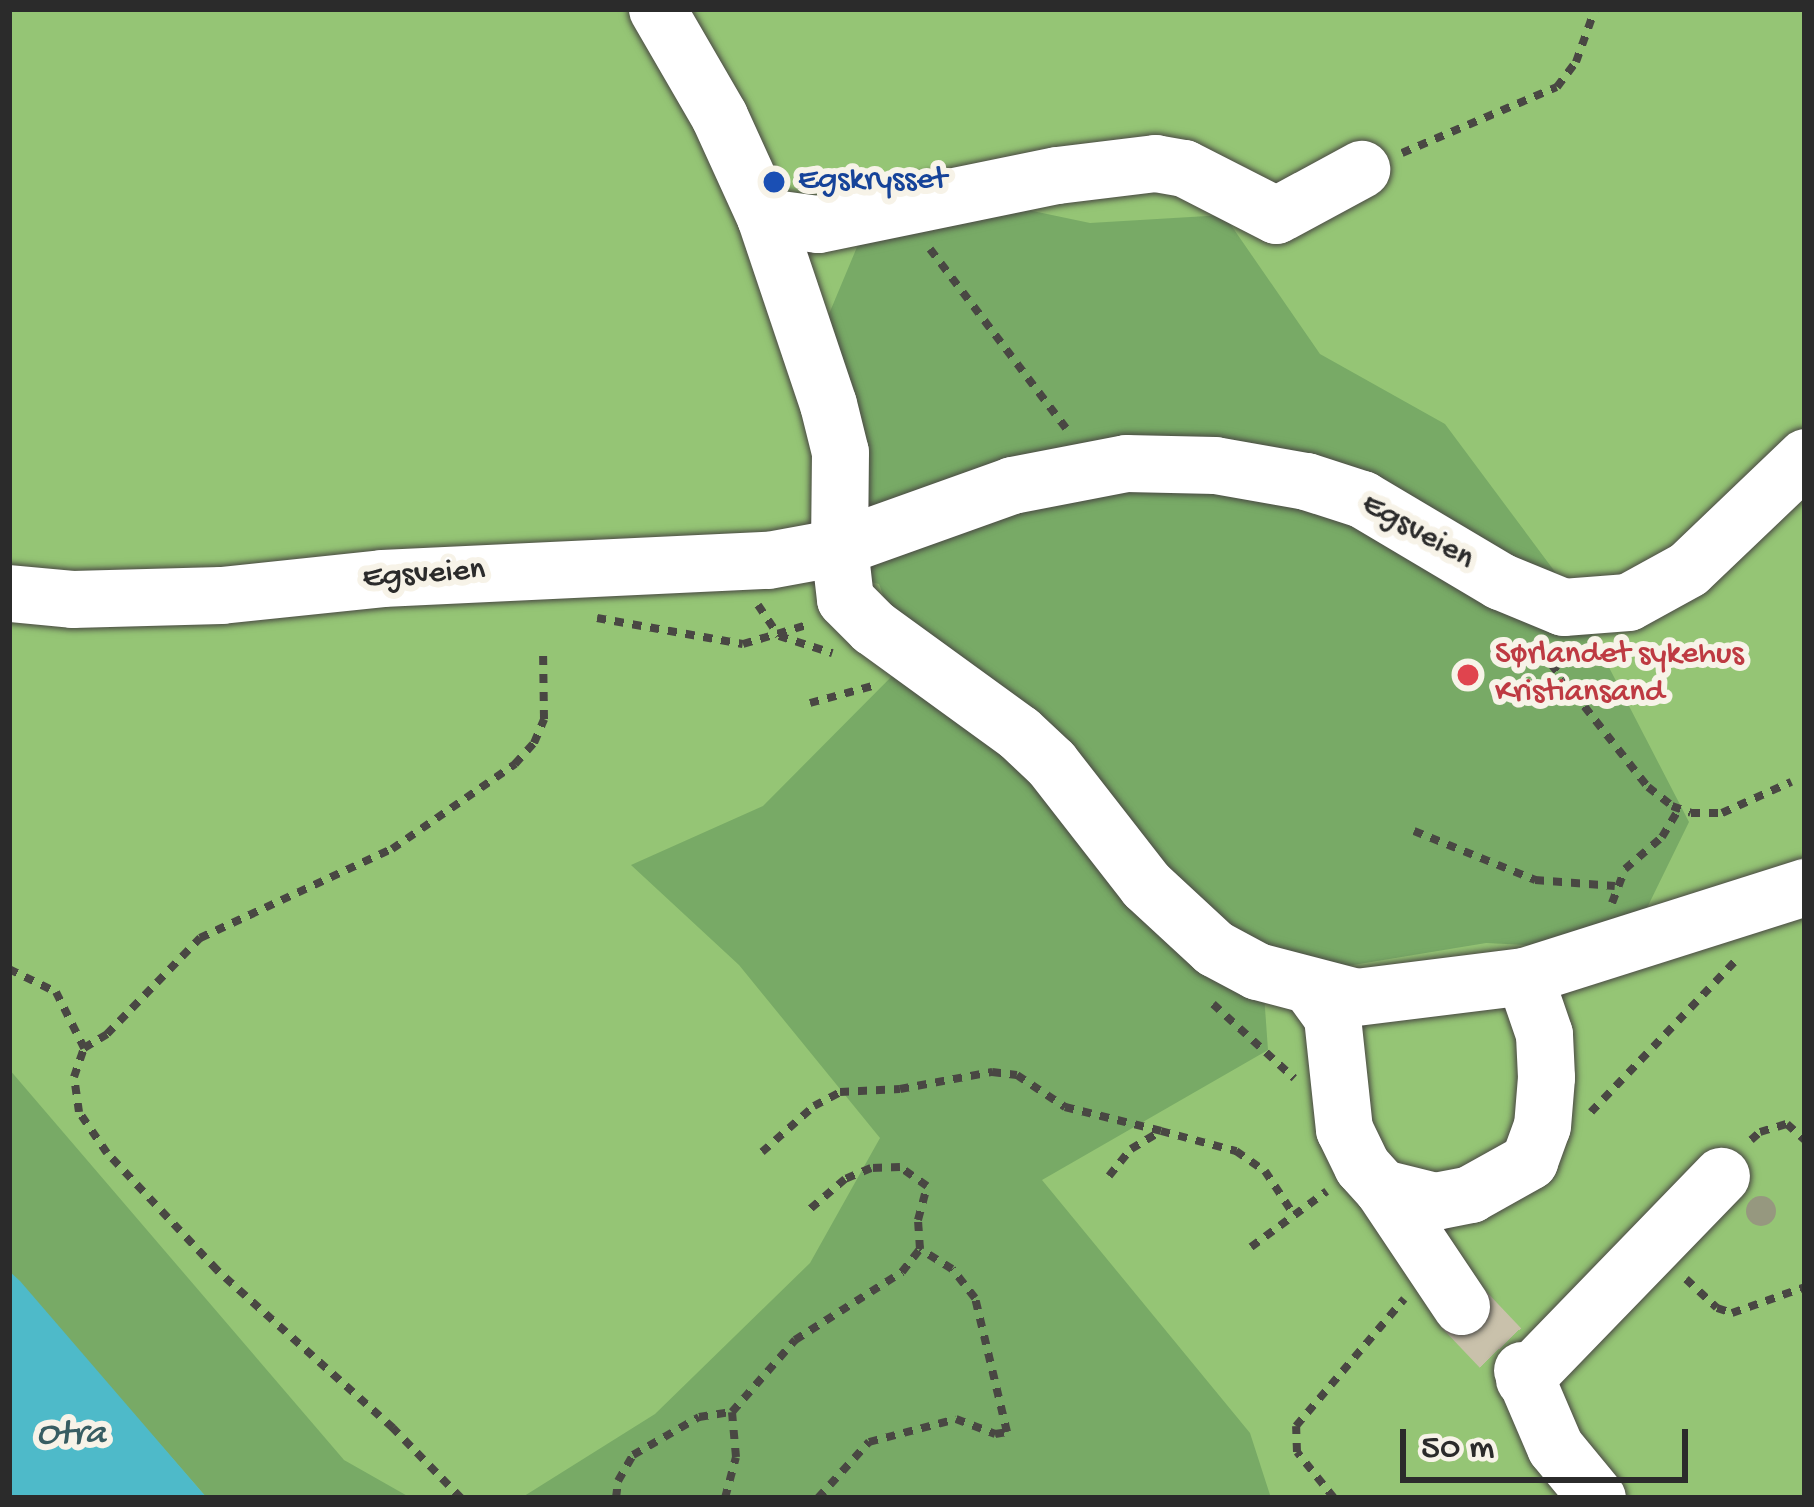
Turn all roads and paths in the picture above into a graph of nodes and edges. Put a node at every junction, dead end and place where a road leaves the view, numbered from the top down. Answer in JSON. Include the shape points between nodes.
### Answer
{"nodes":[{"id":1,"x":657,"y":9,"type":"edge"},
{"id":2,"x":1595,"y":9,"type":"edge"},
{"id":3,"x":1361,"y":169,"type":"joint"},
{"id":4,"x":875,"y":210,"type":"junction"},
{"id":5,"x":765,"y":217,"type":"junction"},
{"id":6,"x":1066,"y":430,"type":"dead end"},
{"id":7,"x":1805,"y":457,"type":"edge"},
{"id":8,"x":842,"y":573,"type":"junction"},
{"id":9,"x":1520,"y":590,"type":"junction"},
{"id":10,"x":9,"y":593,"type":"edge"},
{"id":11,"x":586,"y":617,"type":"dead end"},
{"id":12,"x":543,"y":650,"type":"dead end"},
{"id":13,"x":889,"y":681,"type":"dead end"},
{"id":14,"x":810,"y":703,"type":"dead end"},
{"id":15,"x":1791,"y":782,"type":"dead end"},
{"id":16,"x":1679,"y":809,"type":"junction"},
{"id":17,"x":1414,"y":831,"type":"dead end"},
{"id":18,"x":1615,"y":886,"type":"junction"},
{"id":19,"x":1805,"y":886,"type":"edge"},
{"id":20,"x":1610,"y":911,"type":"dead end"},
{"id":21,"x":1755,"y":940,"type":"dead end"},
{"id":22,"x":9,"y":969,"type":"edge"},
{"id":23,"x":1524,"y":976,"type":"junction"},
{"id":24,"x":1312,"y":989,"type":"junction"},
{"id":25,"x":84,"y":1048,"type":"junction"},
{"id":26,"x":1299,"y":1080,"type":"dead end"},
{"id":27,"x":1585,"y":1119,"type":"dead end"},
{"id":28,"x":1344,"y":1129,"type":"junction"},
{"id":29,"x":1161,"y":1131,"type":"junction"},
{"id":30,"x":1805,"y":1140,"type":"edge"},
{"id":31,"x":762,"y":1152,"type":"dead end"},
{"id":32,"x":1721,"y":1175,"type":"joint"},
{"id":33,"x":1109,"y":1176,"type":"dead end"},
{"id":34,"x":1362,"y":1193,"type":"junction"},
{"id":35,"x":810,"y":1209,"type":"dead end"},
{"id":36,"x":1294,"y":1215,"type":"junction"},
{"id":37,"x":1251,"y":1247,"type":"dead end"},
{"id":38,"x":1651,"y":1248,"type":"junction"},
{"id":39,"x":920,"y":1249,"type":"junction"},
{"id":40,"x":1394,"y":1282,"type":"dead end"},
{"id":41,"x":1805,"y":1287,"type":"edge"},
{"id":42,"x":1461,"y":1306,"type":"tunnel mouth"},
{"id":43,"x":732,"y":1412,"type":"junction"},
{"id":44,"x":723,"y":1496,"type":"edge"},
{"id":45,"x":461,"y":1498,"type":"edge"},
{"id":46,"x":616,"y":1498,"type":"edge"},
{"id":47,"x":818,"y":1498,"type":"edge"},
{"id":48,"x":1334,"y":1498,"type":"edge"},
{"id":49,"x":1597,"y":1498,"type":"edge"}],
"edges":[{"from":1,"to":5,"type":"street"},
{"from":2,"to":3,"type":"path","via":[[1576,62],[1557,87]]},
{"from":3,"to":4,"type":"street","via":[[1276,215],[1184,168],[1155,163]]},
{"from":4,"to":5,"type":"street","via":[[818,224]]},
{"from":4,"to":6,"type":"path","via":[[954,275]]},
{"from":5,"to":8,"type":"street","via":[[840,452]]},
{"from":7,"to":9,"type":"street","name":"Egsveien","via":[[1688,569],[1628,602],[1563,607]]},
{"from":8,"to":9,"type":"street","name":"Egsveien","via":[[1012,484],[1126,463],[1214,465],[1362,499]]},
{"from":8,"to":10,"type":"street","name":"Egsveien","via":[[769,560],[382,578],[221,595]]},
{"from":8,"to":11,"type":"path","via":[[805,627],[743,644]]},
{"from":8,"to":24,"type":"street","via":[[873,626],[1036,748],[1146,885],[1214,947]]},
{"from":9,"to":16,"type":"path","via":[[1518,619],[1527,636],[1648,787]]},
{"from":12,"to":25,"type":"path","via":[[544,719],[515,764],[392,848],[200,938]]},
{"from":13,"to":14,"type":"path"},
{"from":15,"to":16,"type":"path","via":[[1722,813]]},
{"from":16,"to":18,"type":"path"},
{"from":17,"to":18,"type":"path","via":[[1535,880]]},
{"from":18,"to":20,"type":"path"},
{"from":19,"to":23,"type":"street"},
{"from":21,"to":27,"type":"path"},
{"from":22,"to":25,"type":"path","via":[[56,992]]},
{"from":23,"to":24,"type":"street","via":[[1356,997]]},
{"from":23,"to":34,"type":"street","via":[[1544,1034],[1546,1077],[1529,1161],[1470,1195],[1435,1201]]},
{"from":24,"to":28,"type":"street","via":[[1331,1017]]},
{"from":25,"to":45,"type":"path","via":[[74,1077],[79,1112],[107,1153],[217,1270]]},
{"from":26,"to":28,"type":"street","via":[[1324,1131]]},
{"from":28,"to":34,"type":"street","via":[[1362,1166]]},
{"from":29,"to":31,"type":"path","via":[[1065,1107],[1017,1076],[992,1072],[840,1092]]},
{"from":29,"to":33,"type":"path","via":[[1131,1149]]},
{"from":29,"to":36,"type":"path","via":[[1235,1151],[1265,1171]]},
{"from":30,"to":32,"type":"path","via":[[1787,1124],[1760,1132]]},
{"from":32,"to":38,"type":"street"},
{"from":34,"to":36,"type":"path","via":[[1335,1185]]},
{"from":34,"to":42,"type":"street"},
{"from":35,"to":39,"type":"path","via":[[845,1179],[900,1167],[927,1186]]},
{"from":36,"to":37,"type":"path"},
{"from":38,"to":41,"type":"path","via":[[1732,1313]]},
{"from":38,"to":49,"type":"street","via":[[1523,1374],[1555,1447]]},
{"from":39,"to":43,"type":"path","via":[[902,1272],[795,1340]]},
{"from":39,"to":47,"type":"path","via":[[952,1269],[974,1298],[1007,1432],[956,1419],[869,1442]]},
{"from":40,"to":48,"type":"path","via":[[1405,1300],[1295,1426],[1292,1437],[1310,1474]]},
{"from":43,"to":44,"type":"path","via":[[736,1457]]},
{"from":43,"to":46,"type":"path","via":[[699,1417],[633,1455]]}]}
